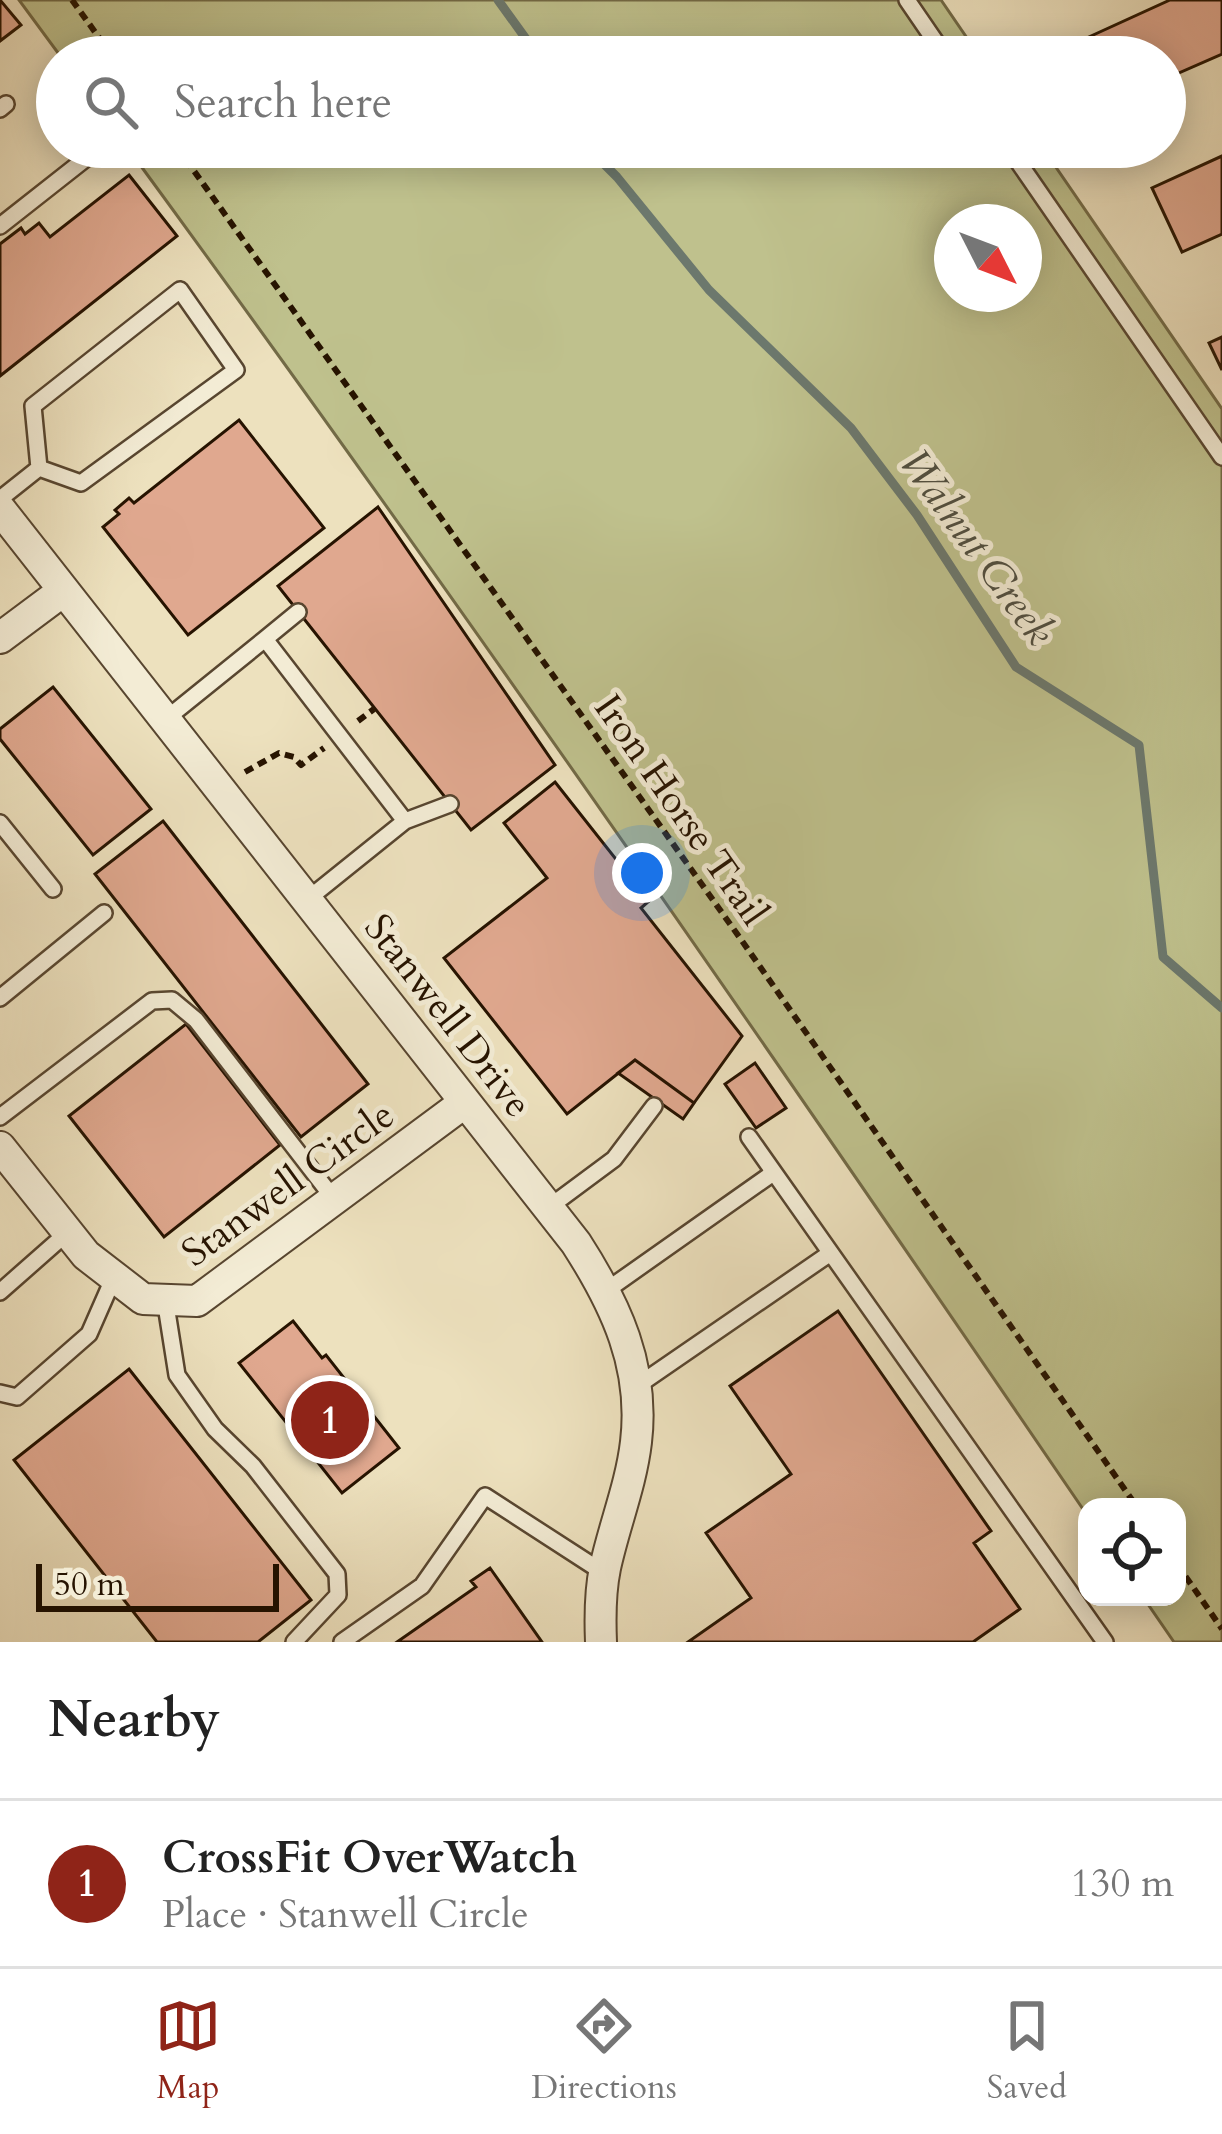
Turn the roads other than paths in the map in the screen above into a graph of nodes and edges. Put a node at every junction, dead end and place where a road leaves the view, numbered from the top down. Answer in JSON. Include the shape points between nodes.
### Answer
{"nodes":[{"id":1,"x":907,"y":0,"type":"edge"},
{"id":2,"x":932,"y":36,"type":"edge"},
{"id":3,"x":74,"y":168,"type":"edge"},
{"id":4,"x":1022,"y":168,"type":"edge"},
{"id":5,"x":0,"y":226,"type":"edge"},
{"id":6,"x":1222,"y":457,"type":"edge"},
{"id":7,"x":39,"y":468,"type":"junction"},
{"id":8,"x":0,"y":499,"type":"edge"},
{"id":9,"x":0,"y":508,"type":"edge"},
{"id":10,"x":63,"y":591,"type":"junction"},
{"id":11,"x":298,"y":612,"type":"dead end"},
{"id":12,"x":0,"y":638,"type":"edge"},
{"id":13,"x":265,"y":639,"type":"junction"},
{"id":14,"x":166,"y":718,"type":"junction"},
{"id":15,"x":450,"y":804,"type":"dead end"},
{"id":16,"x":405,"y":821,"type":"junction"},
{"id":17,"x":0,"y":824,"type":"edge"},
{"id":18,"x":53,"y":889,"type":"dead end"},
{"id":19,"x":308,"y":899,"type":"junction"},
{"id":20,"x":104,"y":913,"type":"dead end"},
{"id":21,"x":0,"y":998,"type":"edge"},
{"id":22,"x":464,"y":1102,"type":"junction"},
{"id":23,"x":654,"y":1106,"type":"dead end"},
{"id":24,"x":0,"y":1118,"type":"edge"},
{"id":25,"x":749,"y":1137,"type":"dead end"},
{"id":26,"x":0,"y":1147,"type":"edge"},
{"id":27,"x":773,"y":1173,"type":"junction"},
{"id":28,"x":334,"y":1199,"type":"junction"},
{"id":29,"x":548,"y":1208,"type":"junction"},
{"id":30,"x":68,"y":1232,"type":"junction"},
{"id":31,"x":830,"y":1254,"type":"junction"},
{"id":32,"x":115,"y":1277,"type":"junction"},
{"id":33,"x":607,"y":1290,"type":"junction"},
{"id":34,"x":0,"y":1292,"type":"edge"},
{"id":35,"x":165,"y":1299,"type":"junction"},
{"id":36,"x":637,"y":1386,"type":"junction"},
{"id":37,"x":0,"y":1393,"type":"edge"},
{"id":38,"x":604,"y":1573,"type":"junction"},
{"id":39,"x":1100,"y":1636,"type":"edge"},
{"id":40,"x":294,"y":1642,"type":"edge"},
{"id":41,"x":342,"y":1642,"type":"edge"},
{"id":42,"x":601,"y":1642,"type":"edge"},
{"id":43,"x":1079,"y":1642,"type":"edge"}],
"edges":[{"from":1,"to":2,"type":"lane"},
{"from":3,"to":5,"type":"lane"},
{"from":4,"to":6,"type":"lane"},
{"from":7,"to":7,"type":"lane","via":[[81,483],[236,370],[180,290],[33,406]]},
{"from":7,"to":8,"type":"lane"},
{"from":9,"to":10,"type":"street","name":"Stanwell Drive"},
{"from":10,"to":12,"type":"street"},
{"from":10,"to":14,"type":"street","name":"Stanwell Drive"},
{"from":11,"to":13,"type":"lane"},
{"from":13,"to":14,"type":"lane"},
{"from":13,"to":16,"type":"lane"},
{"from":14,"to":19,"type":"street","name":"Stanwell Drive"},
{"from":15,"to":16,"type":"lane"},
{"from":16,"to":19,"type":"lane"},
{"from":17,"to":18,"type":"lane"},
{"from":19,"to":22,"type":"street","name":"Stanwell Drive"},
{"from":20,"to":21,"type":"lane"},
{"from":22,"to":28,"type":"street","name":"Stanwell Circle"},
{"from":22,"to":29,"type":"street","name":"Stanwell Drive"},
{"from":23,"to":29,"type":"lane","via":[[614,1159]]},
{"from":24,"to":28,"type":"lane","via":[[152,1001],[172,1000]]},
{"from":25,"to":27,"type":"lane"},
{"from":26,"to":30,"type":"street","name":"Stanwell Circle"},
{"from":27,"to":31,"type":"lane"},
{"from":27,"to":33,"type":"lane"},
{"from":28,"to":35,"type":"street","name":"Stanwell Circle","via":[[197,1300]]},
{"from":29,"to":33,"type":"street","name":"Stanwell Drive"},
{"from":30,"to":32,"type":"street","name":"Stanwell Circle"},
{"from":30,"to":34,"type":"lane"},
{"from":31,"to":36,"type":"lane"},
{"from":31,"to":39,"type":"lane"},
{"from":32,"to":35,"type":"street","name":"Stanwell Circle","via":[[143,1299]]},
{"from":32,"to":37,"type":"lane","via":[[89,1334],[17,1397]]},
{"from":33,"to":36,"type":"street","name":"Stanwell Drive"},
{"from":35,"to":40,"type":"lane","via":[[177,1375],[337,1574],[338,1595]]},
{"from":36,"to":38,"type":"street","name":"Stanwell Drive","via":[[636,1442]]},
{"from":38,"to":41,"type":"lane","via":[[485,1496],[422,1586]]},
{"from":38,"to":42,"type":"street","name":"Stanwell Drive"},
{"from":39,"to":43,"type":"lane"}]}
